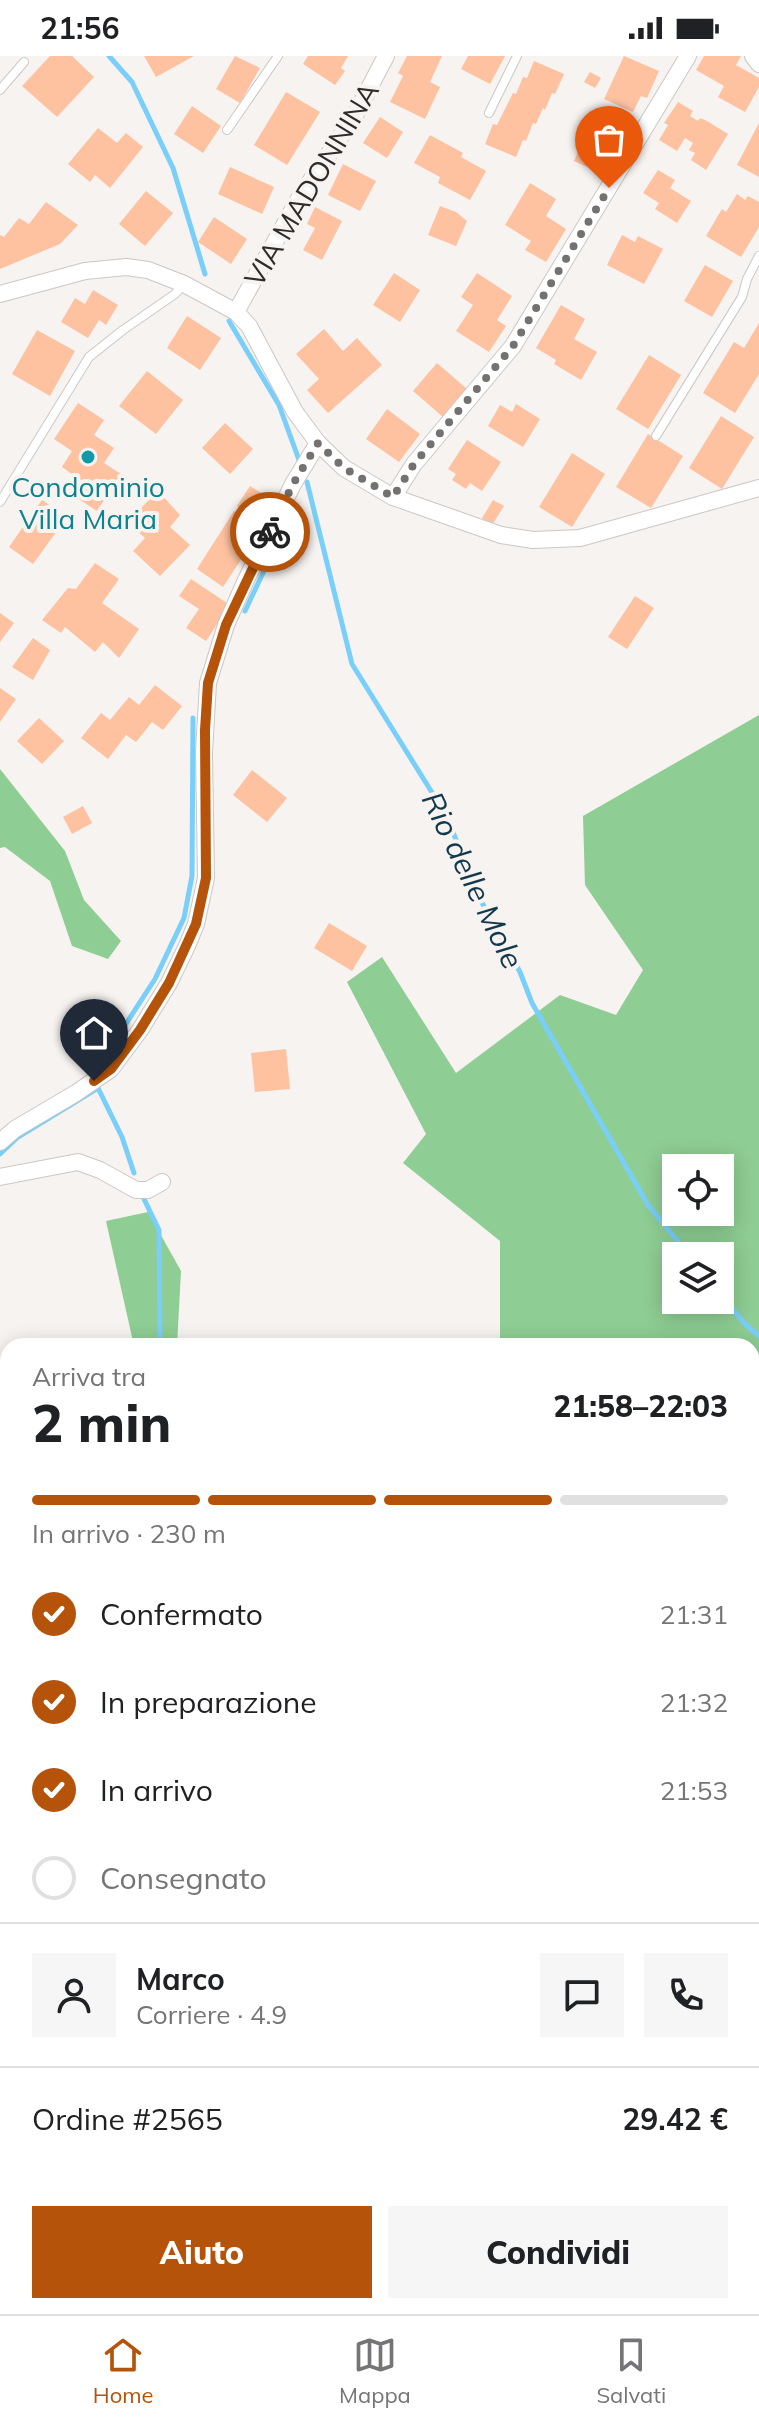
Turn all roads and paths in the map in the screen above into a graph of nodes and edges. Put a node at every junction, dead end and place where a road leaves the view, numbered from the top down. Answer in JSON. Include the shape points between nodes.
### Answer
{"nodes":[{"id":1,"x":278,"y":56,"type":"edge"},
{"id":2,"x":386,"y":56,"type":"edge"},
{"id":3,"x":517,"y":56,"type":"edge"},
{"id":4,"x":688,"y":56,"type":"edge"},
{"id":5,"x":753,"y":56,"type":"edge"},
{"id":6,"x":24,"y":62,"type":"dead end"},
{"id":7,"x":759,"y":64,"type":"edge"},
{"id":8,"x":0,"y":90,"type":"edge"},
{"id":9,"x":489,"y":113,"type":"dead end"},
{"id":10,"x":227,"y":130,"type":"dead end"},
{"id":11,"x":759,"y":256,"type":"edge"},
{"id":12,"x":184,"y":284,"type":"junction"},
{"id":13,"x":0,"y":294,"type":"edge"},
{"id":14,"x":236,"y":312,"type":"junction"},
{"id":15,"x":656,"y":436,"type":"dead end"},
{"id":16,"x":318,"y":443,"type":"junction"},
{"id":17,"x":759,"y":488,"type":"edge"},
{"id":18,"x":393,"y":497,"type":"junction"},
{"id":19,"x":0,"y":502,"type":"edge"},
{"id":20,"x":0,"y":1142,"type":"edge"},
{"id":21,"x":0,"y":1177,"type":"edge"},
{"id":22,"x":162,"y":1182,"type":"dead end"}],
"edges":[{"from":1,"to":10,"type":"lane"},
{"from":2,"to":14,"type":"street","name":"VIA MADONNINA"},
{"from":3,"to":9,"type":"lane"},
{"from":4,"to":18,"type":"street","via":[[513,346],[414,464]]},
{"from":5,"to":7,"type":"street"},
{"from":6,"to":8,"type":"lane"},
{"from":11,"to":15,"type":"lane","via":[[742,297]]},
{"from":12,"to":13,"type":"street","via":[[126,267],[85,271]]},
{"from":12,"to":14,"type":"street"},
{"from":12,"to":19,"type":"lane","via":[[89,357]]},
{"from":14,"to":16,"type":"street"},
{"from":16,"to":18,"type":"street","via":[[344,468]]},
{"from":16,"to":20,"type":"street","via":[[246,580],[208,683],[206,878],[187,946],[140,1030],[111,1069]]},
{"from":17,"to":18,"type":"street","via":[[605,533],[558,541],[501,535]]},
{"from":21,"to":22,"type":"street","via":[[78,1162],[136,1190]]}]}
